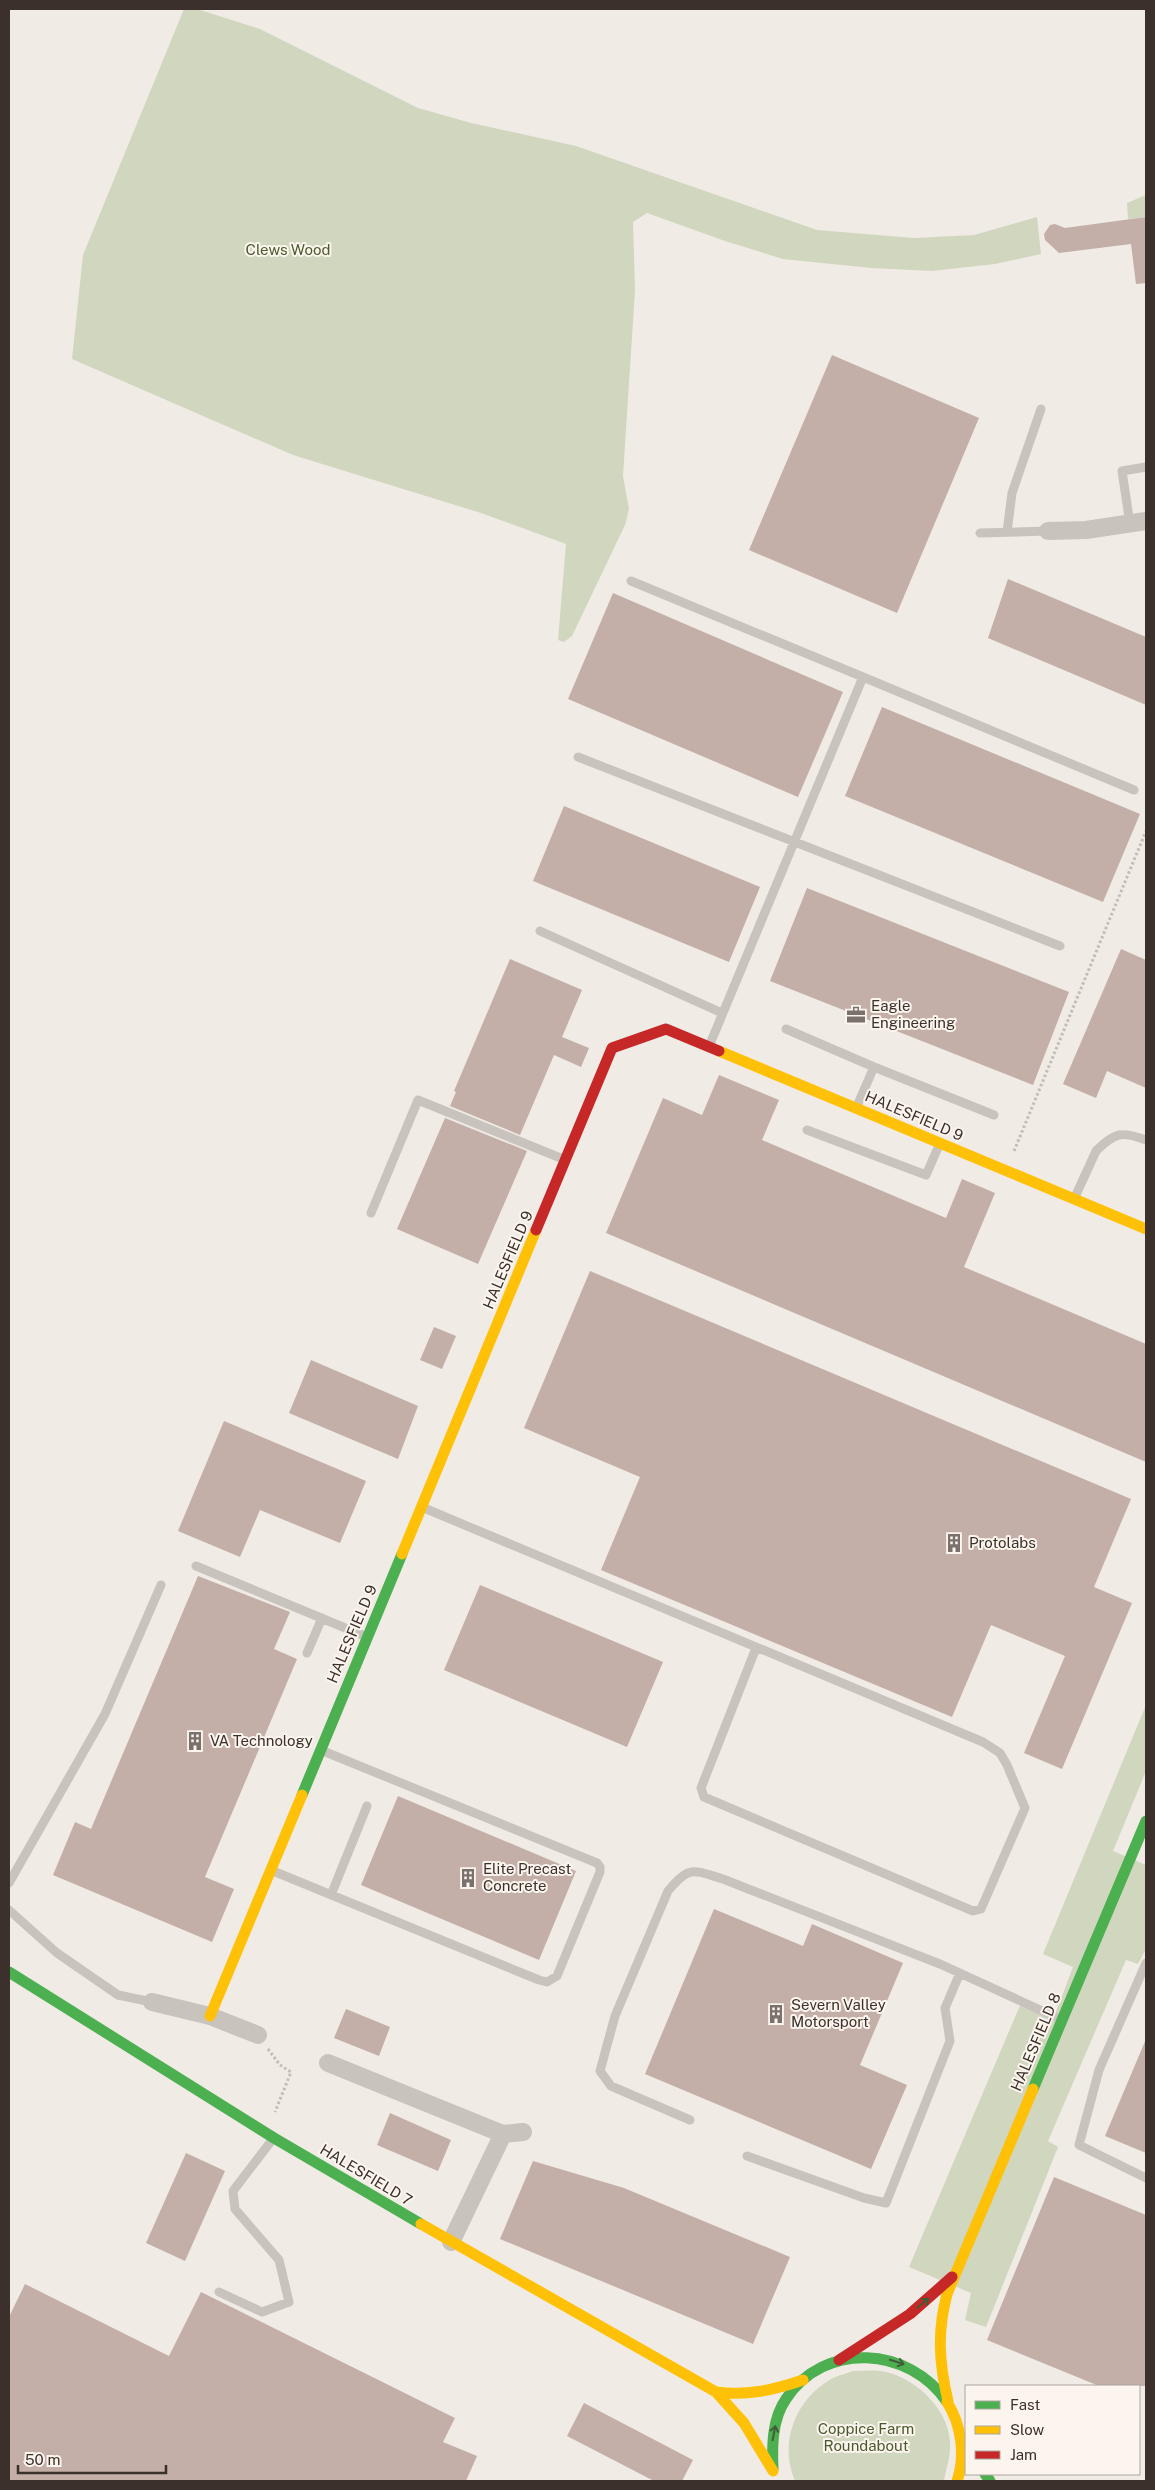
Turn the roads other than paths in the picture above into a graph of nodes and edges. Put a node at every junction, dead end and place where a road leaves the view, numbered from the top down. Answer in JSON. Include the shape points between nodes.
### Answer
{"nodes":[{"id":1,"x":1041,"y":409,"type":"dead end"},
{"id":2,"x":1146,"y":467,"type":"edge"},
{"id":3,"x":1138,"y":522,"type":"edge"},
{"id":4,"x":1048,"y":531,"type":"joint"},
{"id":5,"x":980,"y":532,"type":"dead end"},
{"id":6,"x":1007,"y":532,"type":"junction"},
{"id":7,"x":631,"y":581,"type":"dead end"},
{"id":8,"x":863,"y":677,"type":"junction"},
{"id":9,"x":578,"y":756,"type":"dead end"},
{"id":10,"x":1134,"y":790,"type":"dead end"},
{"id":11,"x":792,"y":841,"type":"junction"},
{"id":12,"x":540,"y":931,"type":"dead end"},
{"id":13,"x":1060,"y":946,"type":"dead end"},
{"id":14,"x":722,"y":1013,"type":"junction"},
{"id":15,"x":786,"y":1029,"type":"dead end"},
{"id":16,"x":709,"y":1047,"type":"junction"},
{"id":17,"x":874,"y":1067,"type":"junction"},
{"id":18,"x":856,"y":1108,"type":"junction"},
{"id":19,"x":994,"y":1115,"type":"dead end"},
{"id":20,"x":808,"y":1130,"type":"dead end"},
{"id":21,"x":1146,"y":1140,"type":"edge"},
{"id":22,"x":940,"y":1143,"type":"junction"},
{"id":23,"x":566,"y":1160,"type":"junction"},
{"id":24,"x":1074,"y":1199,"type":"junction"},
{"id":25,"x":370,"y":1213,"type":"dead end"},
{"id":26,"x":1146,"y":1229,"type":"edge"},
{"id":27,"x":421,"y":1507,"type":"junction"},
{"id":28,"x":196,"y":1566,"type":"dead end"},
{"id":29,"x":161,"y":1585,"type":"dead end"},
{"id":30,"x":322,"y":1618,"type":"junction"},
{"id":31,"x":367,"y":1637,"type":"junction"},
{"id":32,"x":756,"y":1648,"type":"junction"},
{"id":33,"x":307,"y":1653,"type":"dead end"},
{"id":34,"x":320,"y":1750,"type":"junction"},
{"id":35,"x":367,"y":1806,"type":"dead end"},
{"id":36,"x":1146,"y":1821,"type":"edge"},
{"id":37,"x":1142,"y":1843,"type":"edge"},
{"id":38,"x":270,"y":1870,"type":"junction"},
{"id":39,"x":9,"y":1883,"type":"edge"},
{"id":40,"x":331,"y":1895,"type":"junction"},
{"id":41,"x":9,"y":1910,"type":"edge"},
{"id":42,"x":1146,"y":1963,"type":"edge"},
{"id":43,"x":9,"y":1972,"type":"edge"},
{"id":44,"x":960,"y":1973,"type":"junction"},
{"id":45,"x":152,"y":2002,"type":"joint"},
{"id":46,"x":210,"y":2016,"type":"junction"},
{"id":47,"x":1062,"y":2020,"type":"junction"},
{"id":48,"x":258,"y":2035,"type":"road end"},
{"id":49,"x":328,"y":2063,"type":"dead end"},
{"id":50,"x":690,"y":2120,"type":"dead end"},
{"id":51,"x":522,"y":2132,"type":"dead end"},
{"id":52,"x":503,"y":2134,"type":"junction"},
{"id":53,"x":274,"y":2138,"type":"junction"},
{"id":54,"x":748,"y":2156,"type":"dead end"},
{"id":55,"x":1146,"y":2178,"type":"edge"},
{"id":56,"x":451,"y":2242,"type":"junction"},
{"id":57,"x":954,"y":2276,"type":"junction"},
{"id":58,"x":219,"y":2292,"type":"dead end"},
{"id":59,"x":839,"y":2360,"type":"junction"},
{"id":60,"x":803,"y":2380,"type":"junction"},
{"id":61,"x":716,"y":2392,"type":"junction"},
{"id":62,"x":948,"y":2401,"type":"junction"},
{"id":63,"x":958,"y":2422,"type":"junction"},
{"id":64,"x":965,"y":2439,"type":"edge"},
{"id":65,"x":775,"y":2476,"type":"edge"},
{"id":66,"x":957,"y":2481,"type":"edge"}],
"edges":[{"from":1,"to":6,"type":"lane","via":[[1012,493]]},
{"from":2,"to":3,"type":"lane","via":[[1122,471]]},
{"from":3,"to":4,"type":"street","via":[[1086,530]]},
{"from":4,"to":6,"type":"lane"},
{"from":5,"to":6,"type":"lane"},
{"from":7,"to":8,"type":"lane"},
{"from":8,"to":10,"type":"lane"},
{"from":8,"to":11,"type":"lane"},
{"from":9,"to":11,"type":"lane"},
{"from":11,"to":13,"type":"lane"},
{"from":11,"to":14,"type":"lane"},
{"from":12,"to":14,"type":"lane"},
{"from":14,"to":16,"type":"lane"},
{"from":15,"to":17,"type":"lane"},
{"from":16,"to":18,"type":"street","name":"HALESFIELD 9"},
{"from":16,"to":23,"type":"street","name":"HALESFIELD 9","via":[[666,1029],[612,1048]]},
{"from":17,"to":18,"type":"lane"},
{"from":17,"to":19,"type":"lane"},
{"from":18,"to":22,"type":"street","name":"HALESFIELD 9"},
{"from":20,"to":22,"type":"lane","via":[[926,1175]]},
{"from":21,"to":24,"type":"lane","via":[[1126,1133],[1114,1136],[1101,1146]]},
{"from":22,"to":24,"type":"street","name":"HALESFIELD 9"},
{"from":23,"to":25,"type":"lane","via":[[418,1100]]},
{"from":23,"to":27,"type":"street","name":"HALESFIELD 9"},
{"from":24,"to":26,"type":"street","name":"HALESFIELD 9"},
{"from":27,"to":31,"type":"street","name":"HALESFIELD 9"},
{"from":27,"to":32,"type":"lane"},
{"from":28,"to":30,"type":"lane"},
{"from":29,"to":39,"type":"lane","via":[[105,1714]]},
{"from":30,"to":31,"type":"lane"},
{"from":30,"to":33,"type":"lane"},
{"from":31,"to":34,"type":"street","name":"HALESFIELD 9"},
{"from":32,"to":32,"type":"lane","via":[[983,1742],[1000,1753],[1025,1808],[981,1909],[974,1911],[704,1797],[701,1788]]},
{"from":34,"to":38,"type":"street","name":"HALESFIELD 9"},
{"from":34,"to":40,"type":"lane","via":[[590,1858],[600,1867],[558,1976],[547,1982]]},
{"from":35,"to":40,"type":"lane"},
{"from":36,"to":37,"type":"street","name":"HALESFIELD 8"},
{"from":37,"to":47,"type":"street","name":"HALESFIELD 8"},
{"from":38,"to":40,"type":"lane"},
{"from":38,"to":46,"type":"street","name":"HALESFIELD 9"},
{"from":41,"to":45,"type":"lane","via":[[57,1953],[118,1995]]},
{"from":42,"to":55,"type":"lane","via":[[1099,2070],[1079,2145]]},
{"from":43,"to":53,"type":"street","name":"HALESFIELD 7"},
{"from":44,"to":47,"type":"lane"},
{"from":44,"to":50,"type":"lane","via":[[723,1879],[697,1871],[682,1874],[668,1891],[615,2016],[600,2071],[611,2086]]},
{"from":44,"to":54,"type":"lane","via":[[945,2008],[950,2041],[886,2203]]},
{"from":45,"to":46,"type":"street"},
{"from":46,"to":48,"type":"street"},
{"from":47,"to":57,"type":"street","name":"HALESFIELD 8"},
{"from":49,"to":52,"type":"street"},
{"from":51,"to":52,"type":"street"},
{"from":52,"to":56,"type":"street"},
{"from":53,"to":56,"type":"street","name":"HALESFIELD 7"},
{"from":53,"to":58,"type":"lane","via":[[233,2190],[235,2210],[279,2260],[290,2302],[262,2312]]},
{"from":56,"to":61,"type":"street","name":"HALESFIELD 7"},
{"from":59,"to":57,"type":"street","name":"HALESFIELD 8","one_way":true,"via":[[910,2314]]},
{"from":57,"to":62,"type":"street","name":"HALESFIELD 8","via":[[942,2310],[937,2347]]},
{"from":59,"to":60,"type":"street"},
{"from":59,"to":62,"type":"street","one_way":true,"via":[[870,2356],[900,2362],[927,2377]]},
{"from":60,"to":61,"type":"street","name":"HALESFIELD 7","via":[[762,2393]]},
{"from":65,"to":60,"type":"street","one_way":true,"via":[[771,2446],[776,2421],[787,2399]]},
{"from":61,"to":65,"type":"street","name":"HALESFIELD 7","via":[[744,2423]]},
{"from":62,"to":63,"type":"street"},
{"from":63,"to":64,"type":"street"},
{"from":63,"to":66,"type":"street","via":[[962,2449]]}]}
